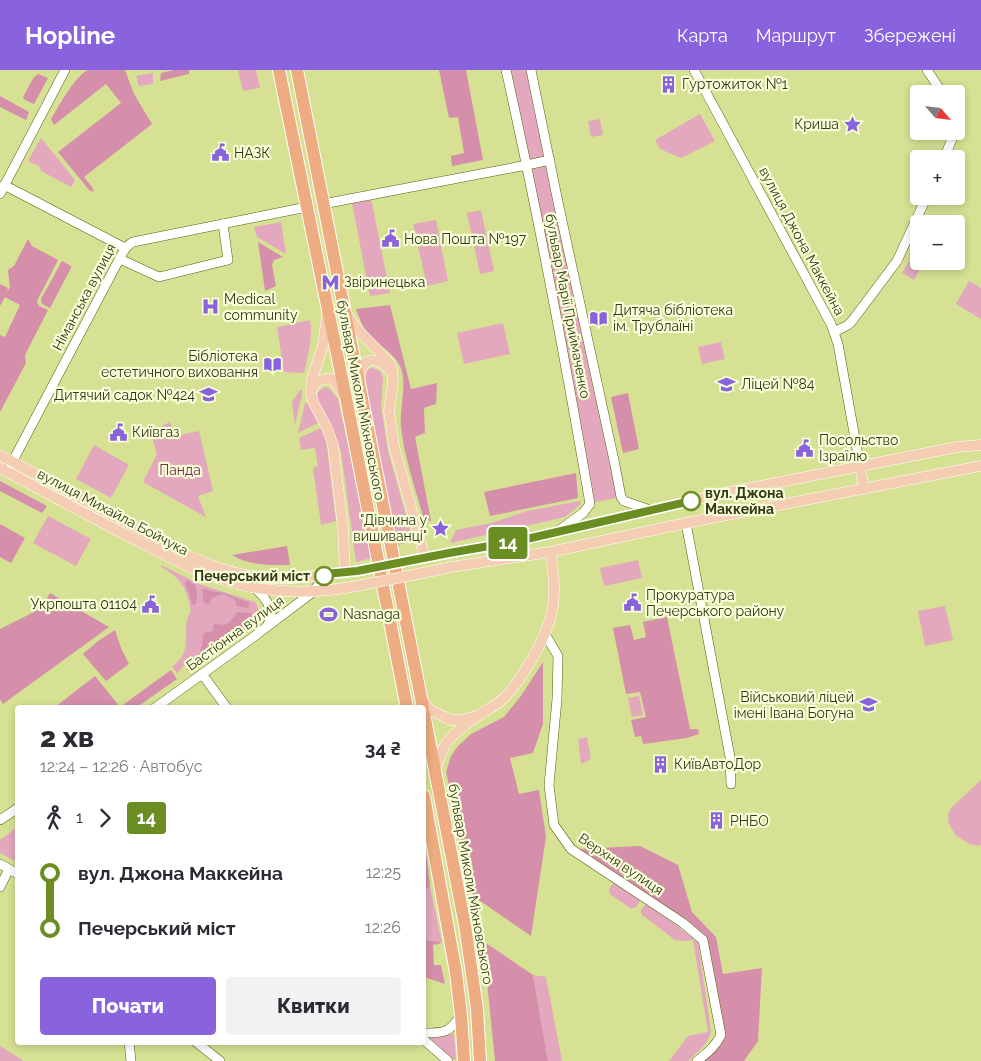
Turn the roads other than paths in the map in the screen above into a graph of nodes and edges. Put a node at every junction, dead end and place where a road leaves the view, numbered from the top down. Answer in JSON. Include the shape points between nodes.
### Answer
{"nodes":[{"id":1,"x":65,"y":70,"type":"edge"},
{"id":2,"x":279,"y":70,"type":"edge"},
{"id":3,"x":296,"y":70,"type":"edge"},
{"id":4,"x":506,"y":70,"type":"edge"},
{"id":5,"x":531,"y":70,"type":"edge"},
{"id":6,"x":694,"y":70,"type":"edge"},
{"id":7,"x":927,"y":70,"type":"edge"},
{"id":8,"x":937,"y":85,"type":"edge"},
{"id":9,"x":550,"y":160,"type":"junction"},
{"id":10,"x":528,"y":165,"type":"junction"},
{"id":11,"x":2,"y":189,"type":"edge"},
{"id":12,"x":323,"y":204,"type":"junction"},
{"id":13,"x":923,"y":205,"type":"edge"},
{"id":14,"x":307,"y":207,"type":"junction"},
{"id":15,"x":223,"y":224,"type":"junction"},
{"id":16,"x":125,"y":248,"type":"junction"},
{"id":17,"x":120,"y":259,"type":"junction"},
{"id":18,"x":344,"y":308,"type":"junction"},
{"id":19,"x":328,"y":309,"type":"junction"},
{"id":20,"x":834,"y":332,"type":"junction"},
{"id":21,"x":392,"y":375,"type":"junction"},
{"id":22,"x":360,"y":389,"type":"junction"},
{"id":23,"x":311,"y":393,"type":"junction"},
{"id":24,"x":346,"y":398,"type":"junction"},
{"id":25,"x":981,"y":445,"type":"edge"},
{"id":26,"x":0,"y":455,"type":"edge"},
{"id":27,"x":12,"y":462,"type":"junction"},
{"id":28,"x":860,"y":466,"type":"junction"},
{"id":29,"x":981,"y":466,"type":"edge"},
{"id":30,"x":3,"y":470,"type":"edge"},
{"id":31,"x":864,"y":489,"type":"junction"},
{"id":32,"x":650,"y":510,"type":"junction"},
{"id":33,"x":686,"y":523,"type":"junction"},
{"id":34,"x":556,"y":533,"type":"junction"},
{"id":35,"x":550,"y":552,"type":"junction"},
{"id":36,"x":449,"y":553,"type":"junction"},
{"id":37,"x":425,"y":558,"type":"junction"},
{"id":38,"x":451,"y":567,"type":"junction"},
{"id":39,"x":345,"y":572,"type":"junction"},
{"id":40,"x":325,"y":574,"type":"junction"},
{"id":41,"x":255,"y":588,"type":"junction"},
{"id":42,"x":313,"y":592,"type":"junction"},
{"id":43,"x":264,"y":630,"type":"junction"},
{"id":44,"x":545,"y":634,"type":"junction"},
{"id":45,"x":202,"y":674,"type":"junction"},
{"id":46,"x":422,"y":702,"type":"edge"},
{"id":47,"x":160,"y":705,"type":"edge"},
{"id":48,"x":225,"y":705,"type":"edge"},
{"id":49,"x":406,"y":705,"type":"edge"},
{"id":50,"x":426,"y":706,"type":"edge"},
{"id":51,"x":478,"y":716,"type":"junction"},
{"id":52,"x":426,"y":724,"type":"edge"},
{"id":53,"x":435,"y":770,"type":"junction"},
{"id":54,"x":731,"y":784,"type":"dead end"},
{"id":55,"x":426,"y":807,"type":"edge"},
{"id":56,"x":15,"y":810,"type":"edge"},
{"id":57,"x":0,"y":820,"type":"edge"},
{"id":58,"x":0,"y":864,"type":"edge"},
{"id":59,"x":14,"y":871,"type":"edge"},
{"id":60,"x":0,"y":888,"type":"edge"},
{"id":61,"x":461,"y":1015,"type":"junction"},
{"id":62,"x":426,"y":1033,"type":"edge"},
{"id":63,"x":426,"y":1042,"type":"edge"},
{"id":64,"x":129,"y":1045,"type":"edge"},
{"id":65,"x":200,"y":1045,"type":"edge"},
{"id":66,"x":130,"y":1061,"type":"edge"},
{"id":67,"x":220,"y":1061,"type":"edge"},
{"id":68,"x":448,"y":1061,"type":"edge"},
{"id":69,"x":464,"y":1061,"type":"edge"},
{"id":70,"x":480,"y":1061,"type":"edge"},
{"id":71,"x":697,"y":1061,"type":"edge"}],
"edges":[{"from":1,"to":11,"type":"street"},
{"from":2,"to":14,"type":"highway","name":"бульвар Миколи Міхновського"},
{"from":3,"to":12,"type":"highway","name":"бульвар Миколи Міхновського"},
{"from":4,"to":10,"type":"street","name":"бульвар Марії Приймаченко"},
{"from":5,"to":9,"type":"street","name":"бульвар Марії Приймаченко"},
{"from":6,"to":20,"type":"street","name":"вулиця Джона Маккейна"},
{"from":7,"to":8,"type":"street"},
{"from":9,"to":10,"type":"street"},
{"from":9,"to":32,"type":"street","name":"бульвар Марії Приймаченко","via":[[621,497],[624,502]]},
{"from":10,"to":12,"type":"street"},
{"from":10,"to":34,"type":"street","name":"бульвар Марії Приймаченко","via":[[590,504]]},
{"from":11,"to":16,"type":"street"},
{"from":12,"to":18,"type":"highway","name":"бульвар Миколи Міхновського"},
{"from":13,"to":20,"type":"street","via":[[897,260],[852,321]]},
{"from":14,"to":15,"type":"street","name":"Німанська вулиця"},
{"from":14,"to":19,"type":"highway","name":"бульвар Миколи Міхновського"},
{"from":15,"to":16,"type":"street","name":"Німанська вулиця","via":[[133,242]]},
{"from":15,"to":17,"type":"street","via":[[228,260],[160,277]]},
{"from":16,"to":17,"type":"street","name":"Німанська вулиця"},
{"from":17,"to":27,"type":"street","name":"Німанська вулиця"},
{"from":18,"to":21,"type":"main road","via":[[357,329],[390,364]]},
{"from":18,"to":22,"type":"highway","name":"бульвар Миколи Міхновського"},
{"from":19,"to":23,"type":"main road"},
{"from":19,"to":24,"type":"highway","name":"бульвар Миколи Міхновського"},
{"from":20,"to":28,"type":"street","name":"вулиця Джона Маккейна"},
{"from":21,"to":22,"type":"main road","via":[[384,364],[368,361],[361,369]]},
{"from":21,"to":37,"type":"main road","via":[[390,411],[394,446]]},
{"from":22,"to":46,"type":"highway","name":"бульвар Миколи Міхновського"},
{"from":23,"to":24,"type":"main road","via":[[318,381],[332,379]]},
{"from":23,"to":39,"type":"main road","via":[[333,445]]},
{"from":24,"to":49,"type":"highway","name":"бульвар Миколи Міхновського"},
{"from":25,"to":28,"type":"main road"},
{"from":26,"to":27,"type":"main road","name":"вулиця Михайла Бойчука"},
{"from":27,"to":30,"type":"street","name":"Німанська вулиця"},
{"from":27,"to":40,"type":"main road","name":"вулиця Михайла Бойчука","via":[[206,563],[264,578]]},
{"from":28,"to":31,"type":"main road"},
{"from":28,"to":32,"type":"main road"},
{"from":29,"to":31,"type":"main road"},
{"from":30,"to":41,"type":"main road","name":"вулиця Михайла Бойчука","via":[[180,563],[223,580]]},
{"from":31,"to":33,"type":"main road"},
{"from":32,"to":34,"type":"main road"},
{"from":33,"to":35,"type":"main road"},
{"from":33,"to":54,"type":"street","via":[[730,757]]},
{"from":34,"to":36,"type":"main road"},
{"from":35,"to":38,"type":"main road"},
{"from":35,"to":44,"type":"main road","via":[[554,596]]},
{"from":36,"to":37,"type":"main road"},
{"from":36,"to":38,"type":"main road","via":[[447,563]]},
{"from":37,"to":39,"type":"main road","name":"вулиця Михайла Бойчука","bridge":true},
{"from":38,"to":42,"type":"main road","name":"вулиця Михайла Бойчука","bridge":true},
{"from":39,"to":40,"type":"main road","name":"вулиця Михайла Бойчука"},
{"from":40,"to":42,"type":"street","name":"Бастіонна вулиця"},
{"from":41,"to":42,"type":"main road","name":"вулиця Михайла Бойчука"},
{"from":41,"to":43,"type":"street","via":[[270,608],[270,622]]},
{"from":42,"to":43,"type":"street","name":"Бастіонна вулиця"},
{"from":43,"to":45,"type":"street","name":"Бастіонна вулиця"},
{"from":44,"to":51,"type":"main road","via":[[515,685],[505,697]]},
{"from":44,"to":71,"type":"street","name":"Верхня вулиця","via":[[558,656],[549,785],[554,825],[571,849],[684,923],[703,940],[721,1035],[713,1048]]},
{"from":45,"to":47,"type":"street","name":"Бастіонна вулиця"},
{"from":45,"to":48,"type":"street"},
{"from":50,"to":51,"type":"main road","via":[[451,720]]},
{"from":51,"to":53,"type":"main road","via":[[453,736]]},
{"from":52,"to":53,"type":"highway","name":"бульвар Миколи Міхновського"},
{"from":53,"to":70,"type":"highway","name":"бульвар Миколи Міхновського","via":[[465,925],[477,1009]]},
{"from":55,"to":61,"type":"highway"},
{"from":56,"to":57,"type":"street"},
{"from":58,"to":59,"type":"street"},
{"from":59,"to":60,"type":"street"},
{"from":61,"to":62,"type":"street","via":[[449,1030]]},
{"from":61,"to":69,"type":"highway"},
{"from":63,"to":68,"type":"street"},
{"from":64,"to":66,"type":"street"},
{"from":65,"to":67,"type":"street"}]}
